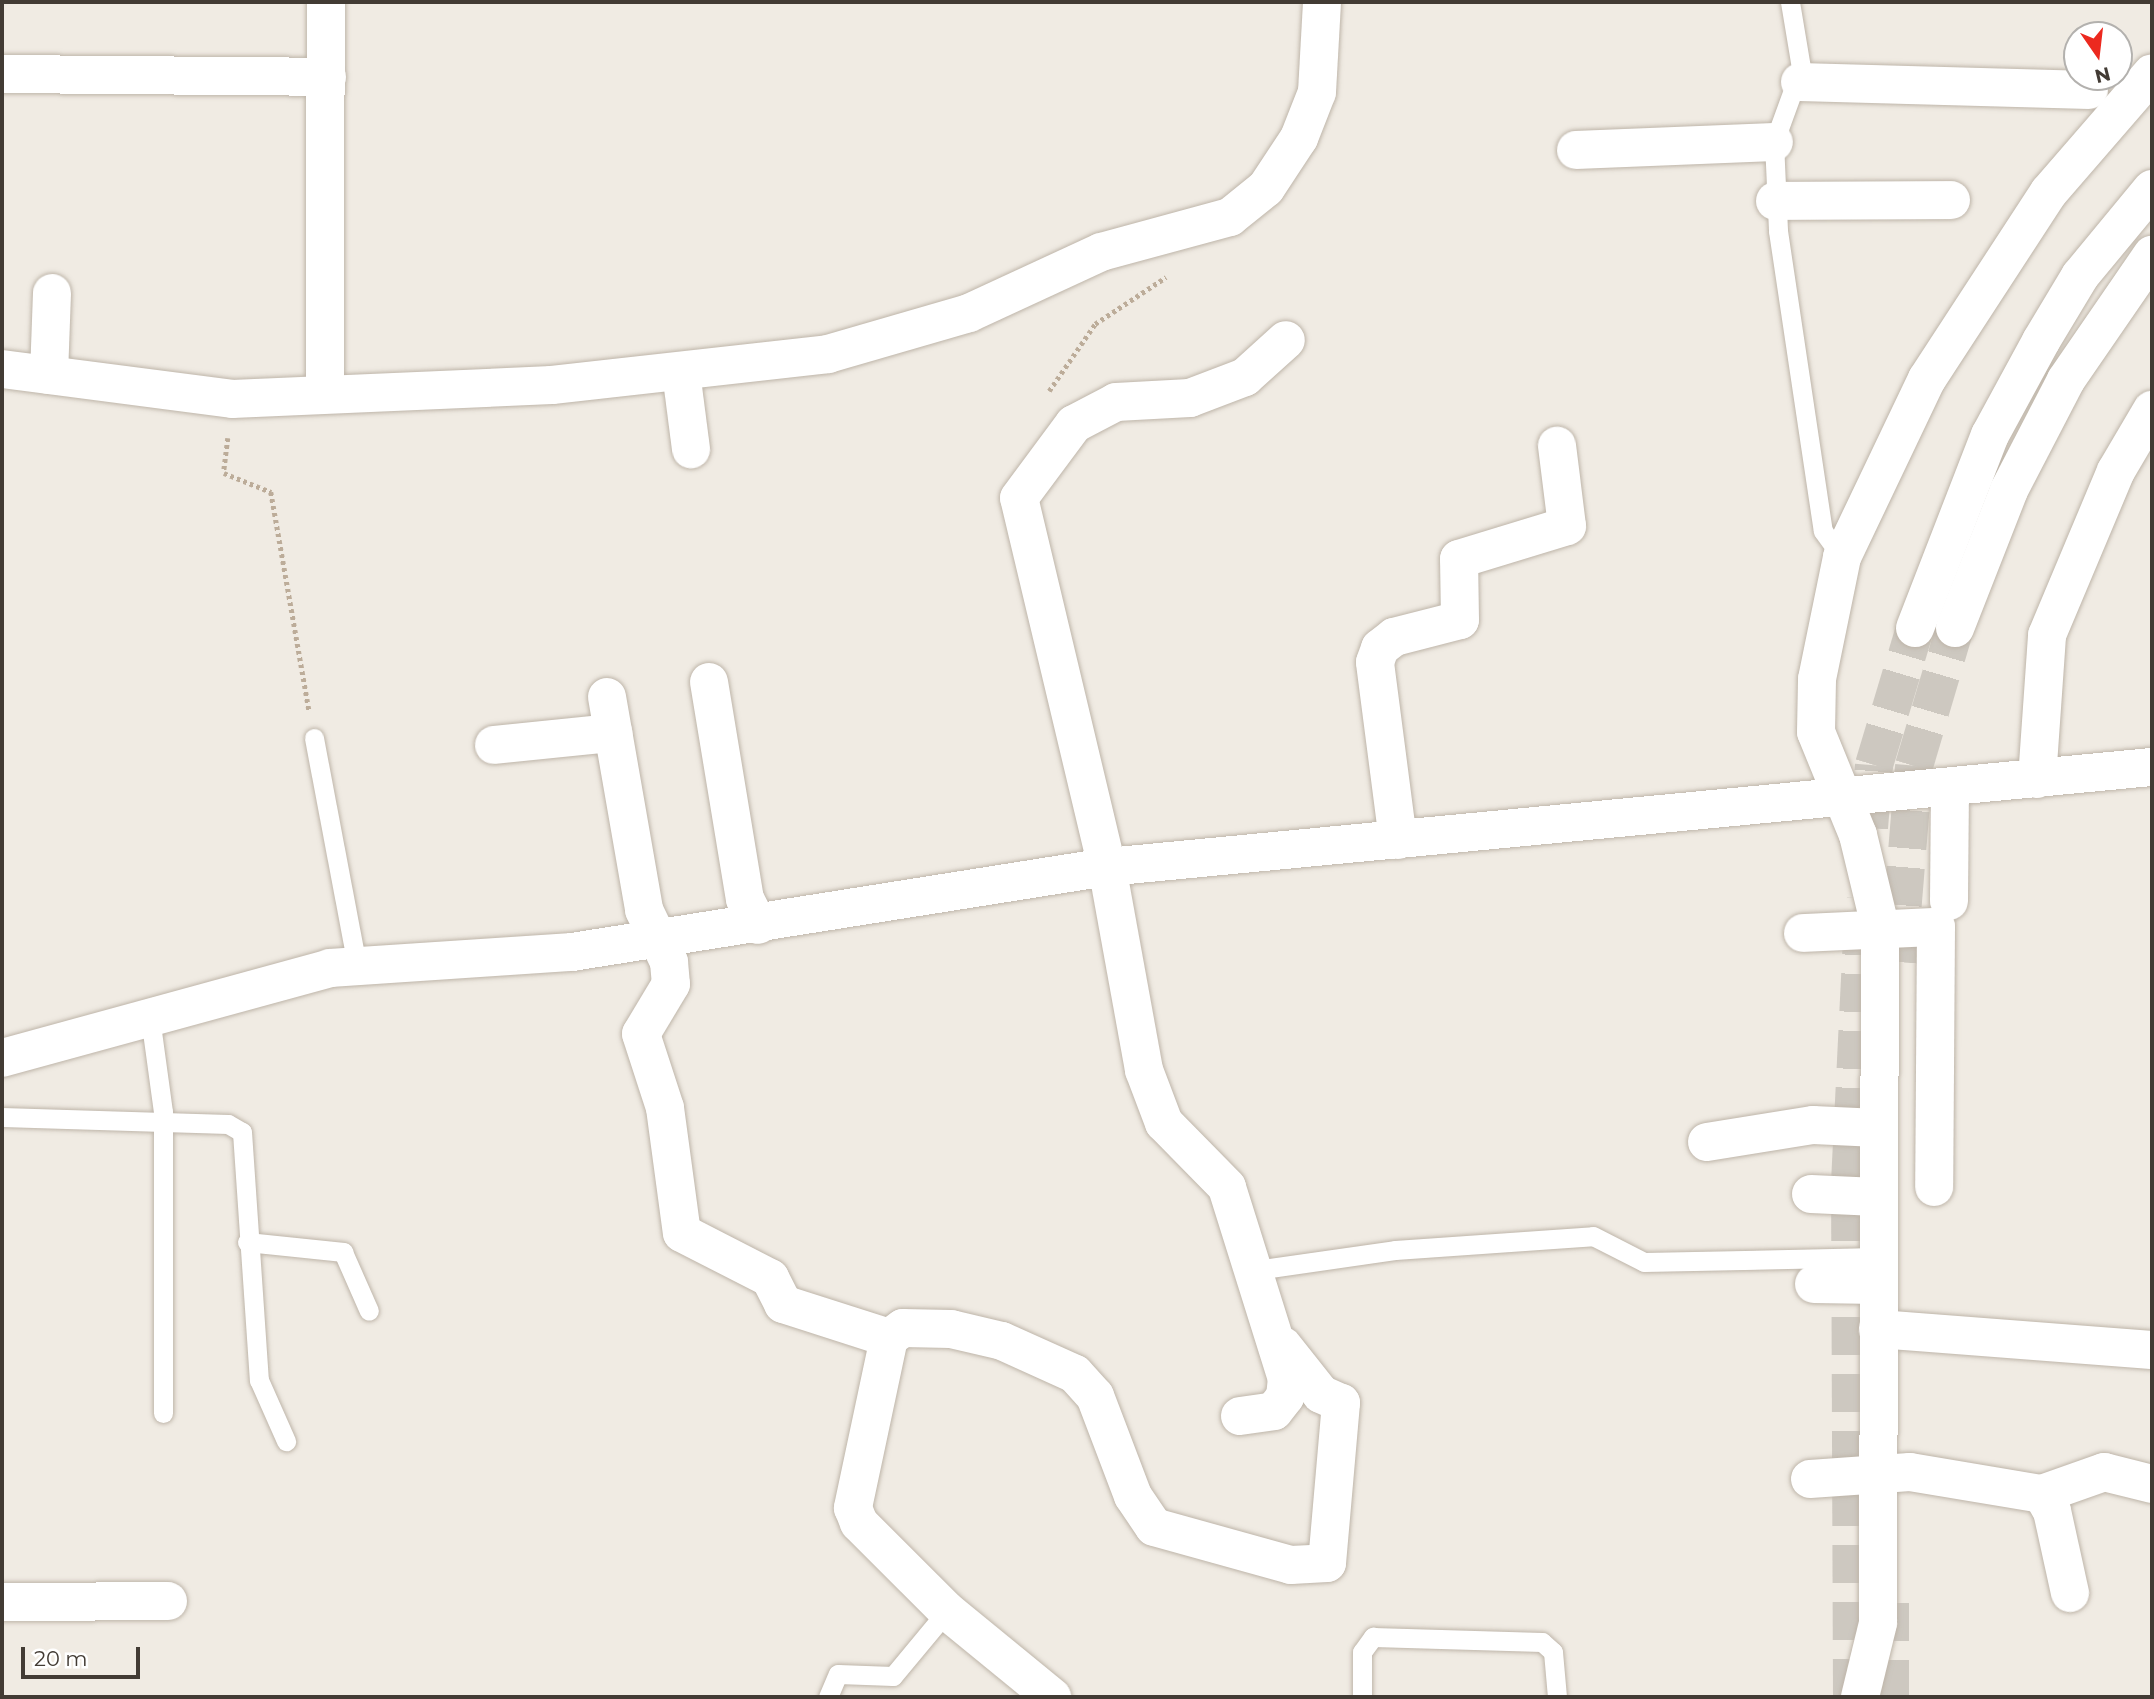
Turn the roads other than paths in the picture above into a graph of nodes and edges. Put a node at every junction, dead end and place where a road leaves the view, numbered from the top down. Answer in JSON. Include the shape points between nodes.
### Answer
{"nodes":[{"id":1,"x":327,"y":2,"type":"edge"},
{"id":2,"x":1322,"y":2,"type":"edge"},
{"id":3,"x":1790,"y":2,"type":"edge"},
{"id":4,"x":2152,"y":73,"type":"edge"},
{"id":5,"x":2,"y":74,"type":"edge"},
{"id":6,"x":327,"y":77,"type":"junction"},
{"id":7,"x":1800,"y":82,"type":"junction"},
{"id":8,"x":2063,"y":89,"type":"edge"},
{"id":9,"x":1774,"y":142,"type":"junction"},
{"id":10,"x":1576,"y":150,"type":"dead end"},
{"id":11,"x":2152,"y":189,"type":"edge"},
{"id":12,"x":1951,"y":200,"type":"dead end"},
{"id":13,"x":1775,"y":201,"type":"junction"},
{"id":14,"x":2152,"y":255,"type":"edge"},
{"id":15,"x":52,"y":293,"type":"dead end"},
{"id":16,"x":1286,"y":340,"type":"dead end"},
{"id":17,"x":2,"y":369,"type":"edge"},
{"id":18,"x":681,"y":372,"type":"junction"},
{"id":19,"x":49,"y":375,"type":"junction"},
{"id":20,"x":325,"y":394,"type":"junction"},
{"id":21,"x":2152,"y":410,"type":"edge"},
{"id":22,"x":1557,"y":446,"type":"dead end"},
{"id":23,"x":691,"y":449,"type":"dead end"},
{"id":24,"x":1842,"y":557,"type":"junction"},
{"id":25,"x":1915,"y":628,"type":"tunnel mouth"},
{"id":26,"x":1955,"y":628,"type":"tunnel mouth"},
{"id":27,"x":709,"y":682,"type":"dead end"},
{"id":28,"x":314,"y":738,"type":"road end"},
{"id":29,"x":494,"y":745,"type":"dead end"},
{"id":30,"x":2152,"y":767,"type":"edge"},
{"id":31,"x":2037,"y":779,"type":"junction"},
{"id":32,"x":1950,"y":787,"type":"junction"},
{"id":33,"x":1841,"y":797,"type":"junction"},
{"id":34,"x":1398,"y":839,"type":"junction"},
{"id":35,"x":1107,"y":867,"type":"junction"},
{"id":36,"x":1949,"y":901,"type":"dead end"},
{"id":37,"x":758,"y":925,"type":"junction"},
{"id":38,"x":1880,"y":926,"type":"junction"},
{"id":39,"x":1803,"y":933,"type":"dead end"},
{"id":40,"x":657,"y":940,"type":"junction"},
{"id":41,"x":357,"y":966,"type":"junction"},
{"id":42,"x":150,"y":1017,"type":"junction"},
{"id":43,"x":2,"y":1058,"type":"edge"},
{"id":44,"x":2,"y":1117,"type":"edge"},
{"id":45,"x":161,"y":1124,"type":"junction"},
{"id":46,"x":1878,"y":1128,"type":"junction"},
{"id":47,"x":1707,"y":1142,"type":"dead end"},
{"id":48,"x":1934,"y":1187,"type":"dead end"},
{"id":49,"x":1811,"y":1194,"type":"dead end"},
{"id":50,"x":1877,"y":1197,"type":"junction"},
{"id":51,"x":247,"y":1242,"type":"junction"},
{"id":52,"x":1255,"y":1270,"type":"junction"},
{"id":53,"x":1877,"y":1271,"type":"junction"},
{"id":54,"x":1814,"y":1284,"type":"dead end"},
{"id":55,"x":369,"y":1311,"type":"dead end"},
{"id":56,"x":1878,"y":1329,"type":"junction"},
{"id":57,"x":889,"y":1338,"type":"junction"},
{"id":58,"x":1278,"y":1343,"type":"junction"},
{"id":59,"x":2152,"y":1350,"type":"edge"},
{"id":60,"x":163,"y":1413,"type":"dead end"},
{"id":61,"x":1240,"y":1416,"type":"dead end"},
{"id":62,"x":286,"y":1441,"type":"dead end"},
{"id":63,"x":1880,"y":1475,"type":"junction"},
{"id":64,"x":1810,"y":1479,"type":"dead end"},
{"id":65,"x":2152,"y":1484,"type":"edge"},
{"id":66,"x":2042,"y":1494,"type":"junction"},
{"id":67,"x":2070,"y":1593,"type":"dead end"},
{"id":68,"x":168,"y":1601,"type":"dead end"},
{"id":69,"x":2,"y":1602,"type":"edge"},
{"id":70,"x":947,"y":1611,"type":"junction"},
{"id":71,"x":828,"y":1697,"type":"edge"},
{"id":72,"x":1052,"y":1697,"type":"edge"},
{"id":73,"x":1362,"y":1697,"type":"edge"},
{"id":74,"x":1557,"y":1697,"type":"edge"},
{"id":75,"x":1860,"y":1697,"type":"edge"}],
"edges":[{"from":1,"to":6,"type":"street"},
{"from":2,"to":18,"type":"street","via":[[1317,92],[1299,138],[1266,188],[1230,217],[1101,252],[969,313],[828,354]]},
{"from":3,"to":7,"type":"lane"},
{"from":4,"to":24,"type":"street","via":[[2049,192],[1927,379]]},
{"from":5,"to":6,"type":"street"},
{"from":6,"to":20,"type":"street"},
{"from":7,"to":8,"type":"street"},
{"from":7,"to":9,"type":"lane"},
{"from":9,"to":10,"type":"street"},
{"from":9,"to":13,"type":"lane"},
{"from":11,"to":25,"type":"street","via":[[2080,276],[1990,435]]},
{"from":12,"to":13,"type":"street"},
{"from":13,"to":24,"type":"lane","via":[[1823,531]]},
{"from":14,"to":26,"type":"street","via":[[2066,380],[2009,490]]},
{"from":15,"to":19,"type":"street"},
{"from":16,"to":35,"type":"street","via":[[1245,377],[1190,398],[1116,402],[1074,424],[1019,498]]},
{"from":17,"to":19,"type":"street"},
{"from":18,"to":20,"type":"street","via":[[552,385]]},
{"from":18,"to":23,"type":"street"},
{"from":19,"to":20,"type":"street","via":[[232,399]]},
{"from":21,"to":31,"type":"street","via":[[2116,471],[2047,635]]},
{"from":22,"to":34,"type":"street","via":[[1567,527],[1459,559],[1460,620],[1394,637],[1380,648],[1375,662]]},
{"from":24,"to":33,"type":"street","via":[[1814,706],[1816,732]]},
{"from":27,"to":37,"type":"street","via":[[745,899]]},
{"from":28,"to":41,"type":"lane"},
{"from":29,"to":40,"type":"street","via":[[610,715],[644,910]]},
{"from":30,"to":31,"type":"street"},
{"from":31,"to":32,"type":"street"},
{"from":32,"to":33,"type":"street"},
{"from":32,"to":36,"type":"street"},
{"from":33,"to":34,"type":"street"},
{"from":33,"to":38,"type":"street"},
{"from":34,"to":35,"type":"street"},
{"from":35,"to":37,"type":"street"},
{"from":35,"to":52,"type":"street","via":[[1144,1070],[1164,1123],[1227,1187],[1248,1264]]},
{"from":37,"to":40,"type":"street"},
{"from":38,"to":39,"type":"street"},
{"from":38,"to":46,"type":"street"},
{"from":38,"to":48,"type":"street","via":[[1924,924],[1936,928]]},
{"from":40,"to":41,"type":"street"},
{"from":40,"to":57,"type":"street","via":[[671,984],[641,1034],[665,1108],[682,1233],[770,1278],[783,1304]]},
{"from":41,"to":42,"type":"street"},
{"from":42,"to":43,"type":"street"},
{"from":42,"to":45,"type":"lane"},
{"from":44,"to":45,"type":"lane"},
{"from":45,"to":51,"type":"lane","via":[[228,1125],[242,1132]]},
{"from":45,"to":60,"type":"lane"},
{"from":46,"to":47,"type":"street","via":[[1813,1125]]},
{"from":46,"to":50,"type":"street"},
{"from":49,"to":50,"type":"street"},
{"from":50,"to":53,"type":"street"},
{"from":51,"to":55,"type":"lane","via":[[344,1252]]},
{"from":51,"to":62,"type":"lane","via":[[259,1380]]},
{"from":52,"to":53,"type":"lane","via":[[1395,1250],[1593,1236],[1644,1262]]},
{"from":52,"to":58,"type":"street","via":[[1255,1293]]},
{"from":53,"to":54,"type":"street"},
{"from":53,"to":56,"type":"street"},
{"from":56,"to":59,"type":"street"},
{"from":56,"to":63,"type":"street"},
{"from":57,"to":58,"type":"street","via":[[903,1328],[951,1329],[1002,1340],[1075,1374],[1095,1396],[1133,1496],[1154,1527],[1291,1565],[1327,1563],[1341,1403],[1321,1394],[1291,1349]]},
{"from":57,"to":70,"type":"street","via":[[853,1508],[859,1523]]},
{"from":58,"to":61,"type":"street","via":[[1285,1397],[1273,1411]]},
{"from":63,"to":64,"type":"street"},
{"from":63,"to":66,"type":"street","via":[[1910,1472]]},
{"from":63,"to":75,"type":"street","via":[[1878,1623]]},
{"from":65,"to":66,"type":"street","via":[[2104,1472]]},
{"from":66,"to":67,"type":"street","via":[[2052,1511]]},
{"from":68,"to":69,"type":"street"},
{"from":70,"to":71,"type":"lane","via":[[893,1676],[838,1674]]},
{"from":70,"to":72,"type":"street"},
{"from":73,"to":74,"type":"lane","via":[[1362,1652],[1373,1637],[1542,1642],[1553,1652]]}]}
